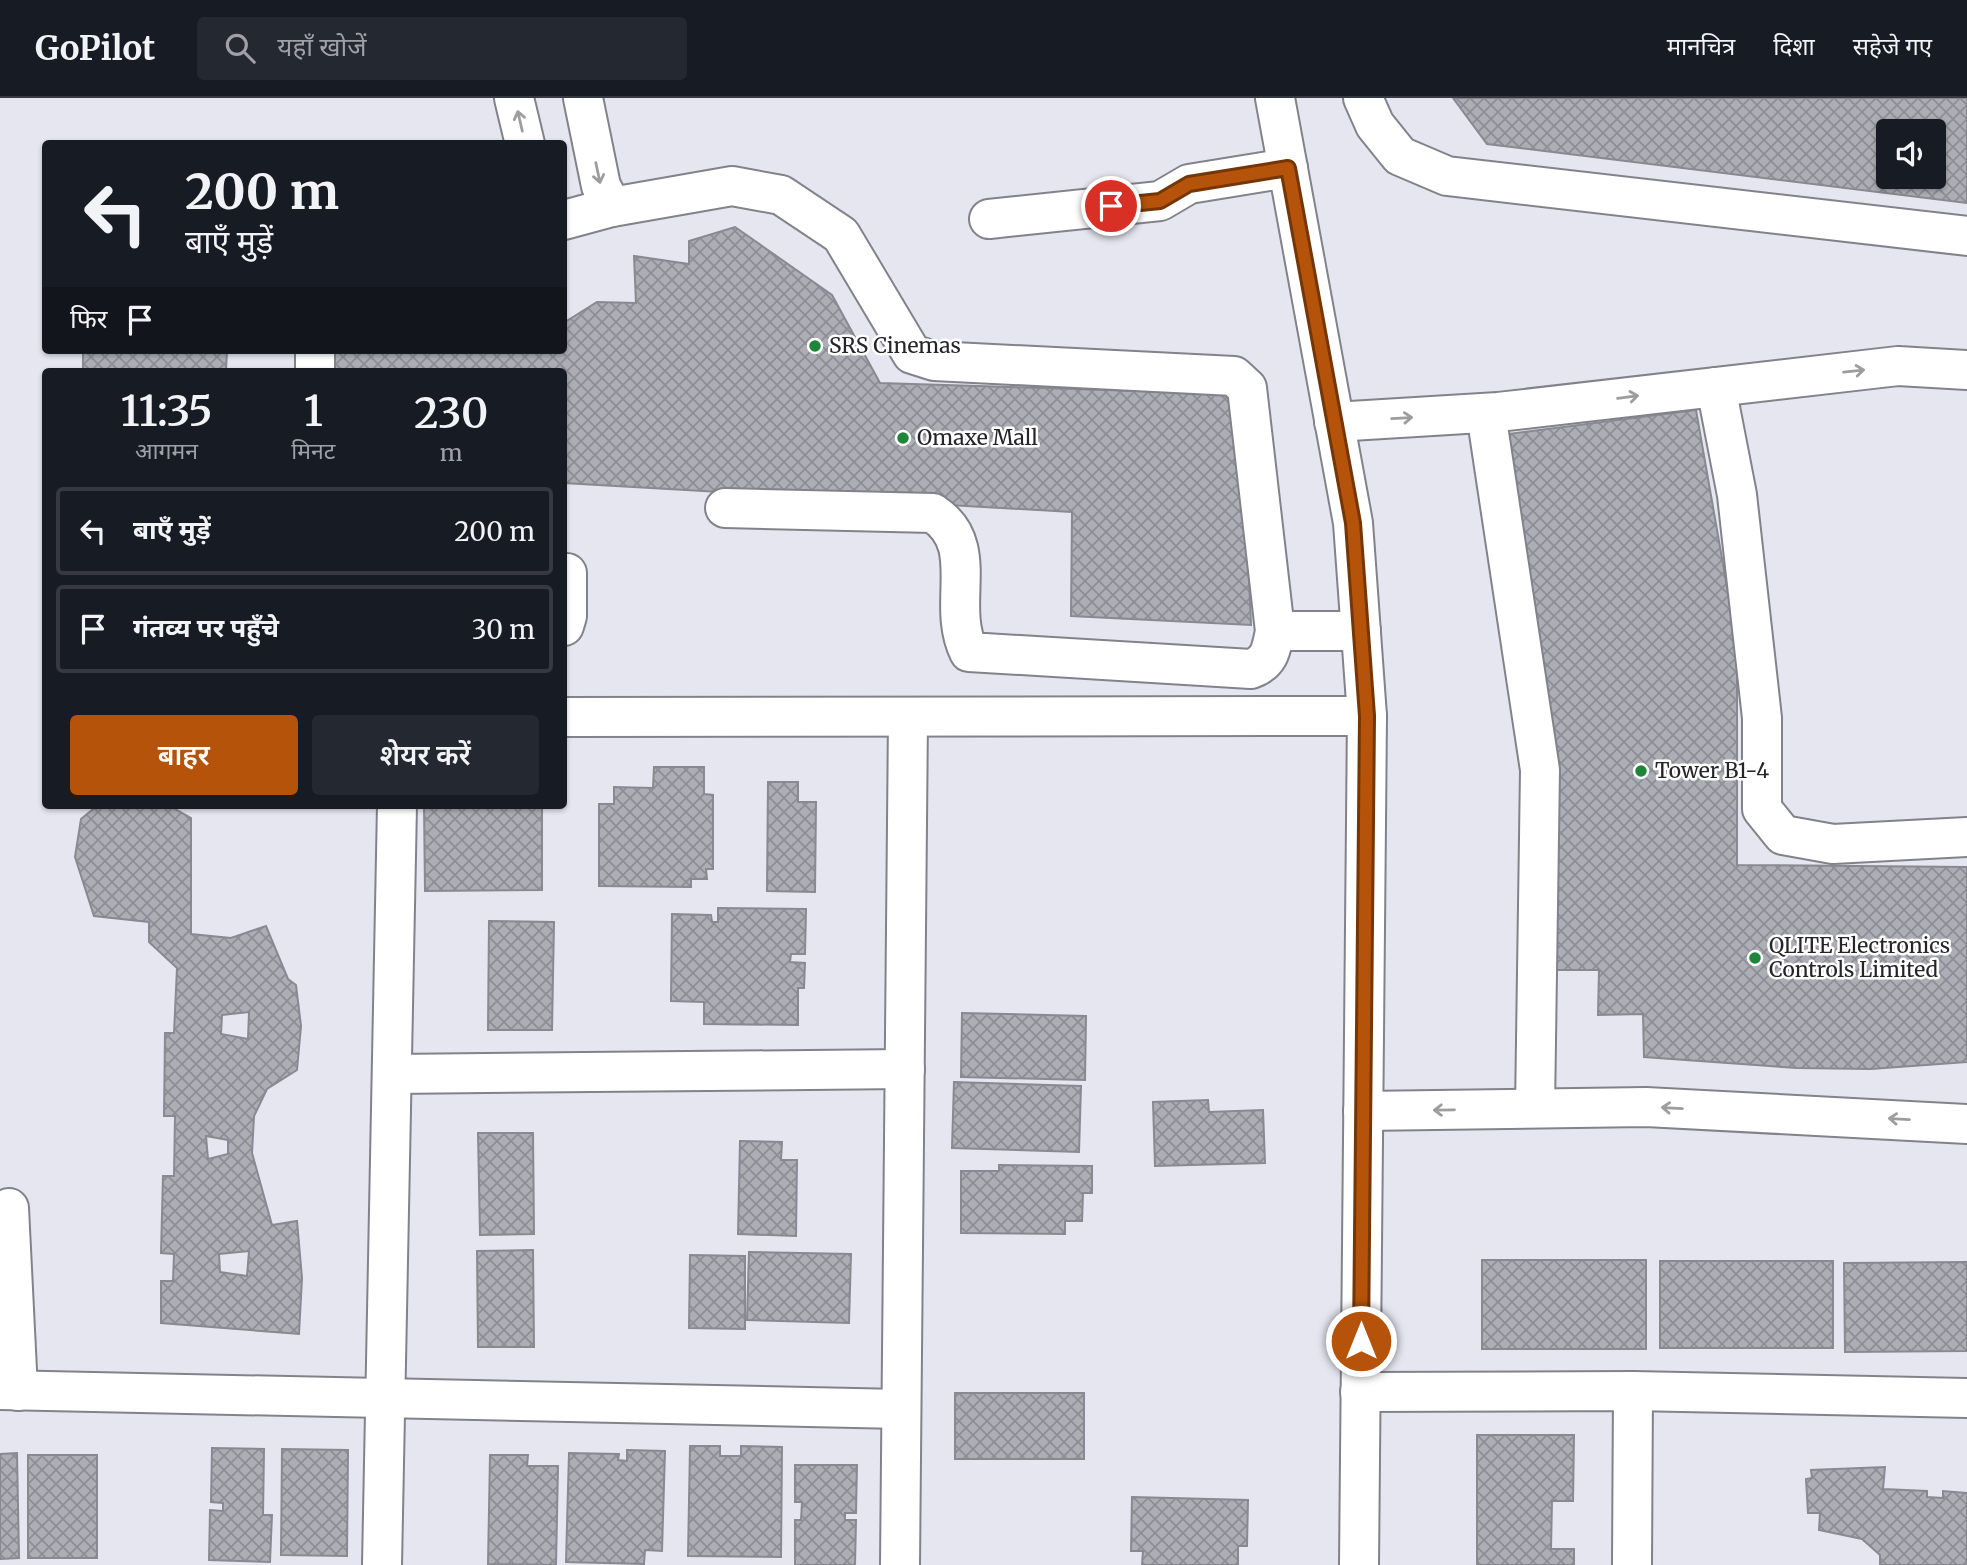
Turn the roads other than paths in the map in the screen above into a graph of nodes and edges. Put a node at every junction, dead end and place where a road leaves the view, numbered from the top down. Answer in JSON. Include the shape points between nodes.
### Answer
{"nodes":[{"id":1,"x":514,"y":98,"type":"edge"},
{"id":2,"x":583,"y":98,"type":"edge"},
{"id":3,"x":1275,"y":98,"type":"edge"},
{"id":4,"x":1363,"y":98,"type":"edge"},
{"id":5,"x":524,"y":140,"type":"edge"},
{"id":6,"x":1288,"y":168,"type":"junction"},
{"id":7,"x":612,"y":207,"type":"junction"},
{"id":8,"x":567,"y":219,"type":"edge"},
{"id":9,"x":989,"y":219,"type":"dead end"},
{"id":10,"x":1967,"y":236,"type":"edge"},
{"id":11,"x":1967,"y":370,"type":"edge"},
{"id":12,"x":1716,"y":387,"type":"junction"},
{"id":13,"x":1486,"y":413,"type":"junction"},
{"id":14,"x":1334,"y":422,"type":"junction"},
{"id":15,"x":725,"y":508,"type":"dead end"},
{"id":16,"x":567,"y":573,"type":"dead end"},
{"id":17,"x":567,"y":616,"type":"edge"},
{"id":18,"x":1275,"y":631,"type":"junction"},
{"id":19,"x":1361,"y":631,"type":"junction"},
{"id":20,"x":1367,"y":716,"type":"junction"},
{"id":21,"x":908,"y":717,"type":"junction"},
{"id":22,"x":567,"y":718,"type":"edge"},
{"id":23,"x":397,"y":809,"type":"edge"},
{"id":24,"x":1967,"y":837,"type":"edge"},
{"id":25,"x":905,"y":1069,"type":"junction"},
{"id":26,"x":392,"y":1074,"type":"junction"},
{"id":27,"x":1535,"y":1108,"type":"junction"},
{"id":28,"x":1363,"y":1111,"type":"junction"},
{"id":29,"x":1967,"y":1124,"type":"edge"},
{"id":30,"x":9,"y":1208,"type":"dead end"},
{"id":31,"x":9,"y":1390,"type":"edge"},
{"id":32,"x":1633,"y":1391,"type":"junction"},
{"id":33,"x":1360,"y":1392,"type":"junction"},
{"id":34,"x":385,"y":1398,"type":"junction"},
{"id":35,"x":1967,"y":1398,"type":"edge"},
{"id":36,"x":901,"y":1409,"type":"junction"},
{"id":37,"x":382,"y":1565,"type":"edge"},
{"id":38,"x":900,"y":1565,"type":"edge"},
{"id":39,"x":1359,"y":1565,"type":"edge"},
{"id":40,"x":1632,"y":1565,"type":"edge"}],
"edges":[{"from":5,"to":1,"type":"street","one_way":true},
{"from":2,"to":7,"type":"street","one_way":true,"via":[[601,186]]},
{"from":3,"to":6,"type":"street"},
{"from":4,"to":10,"type":"street","via":[[1375,125],[1400,156],[1447,176]]},
{"from":6,"to":9,"type":"street","via":[[1189,184],[1160,201]]},
{"from":6,"to":14,"type":"street"},
{"from":7,"to":8,"type":"street"},
{"from":7,"to":18,"type":"street","via":[[732,186],[781,195],[841,235],[912,354],[934,361],[1234,376],[1247,388]]},
{"from":12,"to":11,"type":"street","one_way":true,"via":[[1898,366]]},
{"from":13,"to":12,"type":"street","one_way":true},
{"from":12,"to":24,"type":"street","via":[[1737,495],[1762,718],[1762,809],[1783,835],[1833,844]]},
{"from":14,"to":13,"type":"street","one_way":true},
{"from":13,"to":27,"type":"street","via":[[1540,770]]},
{"from":14,"to":19,"type":"street","via":[[1353,523]]},
{"from":15,"to":18,"type":"street","via":[[933,513],[949,524],[959,544],[961,635],[969,652],[1251,669],[1264,664]]},
{"from":16,"to":17,"type":"street"},
{"from":18,"to":19,"type":"street"},
{"from":19,"to":20,"type":"street"},
{"from":20,"to":21,"type":"street"},
{"from":20,"to":28,"type":"street"},
{"from":21,"to":22,"type":"street"},
{"from":21,"to":25,"type":"street"},
{"from":23,"to":26,"type":"street"},
{"from":25,"to":26,"type":"street"},
{"from":25,"to":36,"type":"street"},
{"from":26,"to":34,"type":"street"},
{"from":27,"to":28,"type":"street","one_way":true},
{"from":29,"to":27,"type":"street","one_way":true,"via":[[1646,1107]]},
{"from":28,"to":33,"type":"street"},
{"from":30,"to":31,"type":"street"},
{"from":31,"to":34,"type":"street"},
{"from":32,"to":33,"type":"street"},
{"from":32,"to":35,"type":"street"},
{"from":32,"to":40,"type":"street"},
{"from":33,"to":39,"type":"street"},
{"from":34,"to":36,"type":"street"},
{"from":34,"to":37,"type":"street"},
{"from":36,"to":38,"type":"street"}]}
